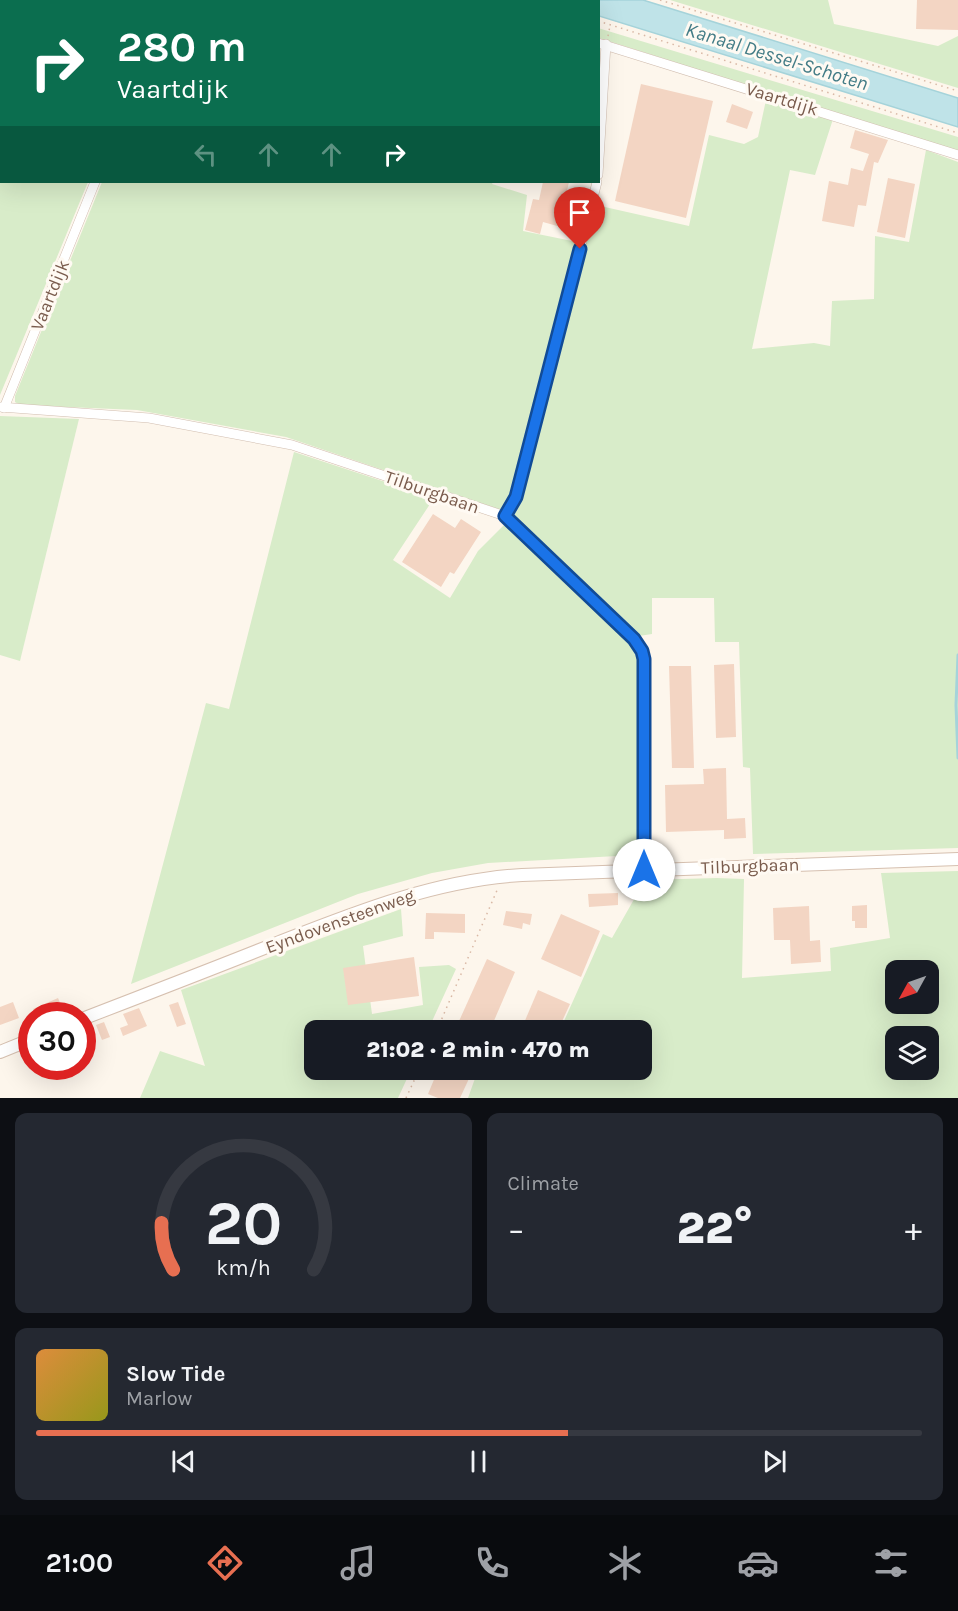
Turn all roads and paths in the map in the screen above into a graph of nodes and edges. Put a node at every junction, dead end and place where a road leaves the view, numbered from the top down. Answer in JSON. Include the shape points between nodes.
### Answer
{"nodes":[{"id":1,"x":660,"y":0,"type":"edge"},
{"id":2,"x":600,"y":22,"type":"edge"},
{"id":3,"x":602,"y":44,"type":"edge"},
{"id":4,"x":958,"y":92,"type":"edge"},
{"id":5,"x":600,"y":110,"type":"edge"},
{"id":6,"x":958,"y":133,"type":"edge"},
{"id":7,"x":958,"y":155,"type":"edge"},
{"id":8,"x":95,"y":183,"type":"edge"},
{"id":9,"x":597,"y":183,"type":"edge"},
{"id":10,"x":2,"y":407,"type":"edge"},
{"id":11,"x":505,"y":516,"type":"junction"},
{"id":12,"x":958,"y":859,"type":"edge"},
{"id":13,"x":644,"y":870,"type":"junction"},
{"id":14,"x":503,"y":876,"type":"junction"},
{"id":15,"x":96,"y":1015,"type":"edge"},
{"id":16,"x":440,"y":1020,"type":"edge"},
{"id":17,"x":18,"y":1045,"type":"edge"},
{"id":18,"x":0,"y":1052,"type":"edge"},
{"id":19,"x":414,"y":1080,"type":"edge"},
{"id":20,"x":406,"y":1098,"type":"edge"}],
"edges":[{"from":1,"to":4,"type":"path"},
{"from":2,"to":6,"type":"path"},
{"from":3,"to":5,"type":"street","name":"Vaartdijk"},
{"from":3,"to":7,"type":"street","name":"Vaartdijk"},
{"from":8,"to":10,"type":"street","name":"Vaartdijk"},
{"from":9,"to":11,"type":"street","via":[[516,497]]},
{"from":10,"to":11,"type":"street","name":"Tilburgbaan","via":[[149,418],[292,445]]},
{"from":11,"to":13,"type":"street","name":"Tilburgbaan","via":[[642,651]]},
{"from":12,"to":13,"type":"street","name":"Tilburgbaan"},
{"from":13,"to":14,"type":"street","name":"Eyndovensteenweg"},
{"from":14,"to":15,"type":"street","name":"Eyndovensteenweg","via":[[429,890],[370,907]]},
{"from":14,"to":16,"type":"path"},
{"from":17,"to":18,"type":"street"},
{"from":19,"to":20,"type":"path"}]}
